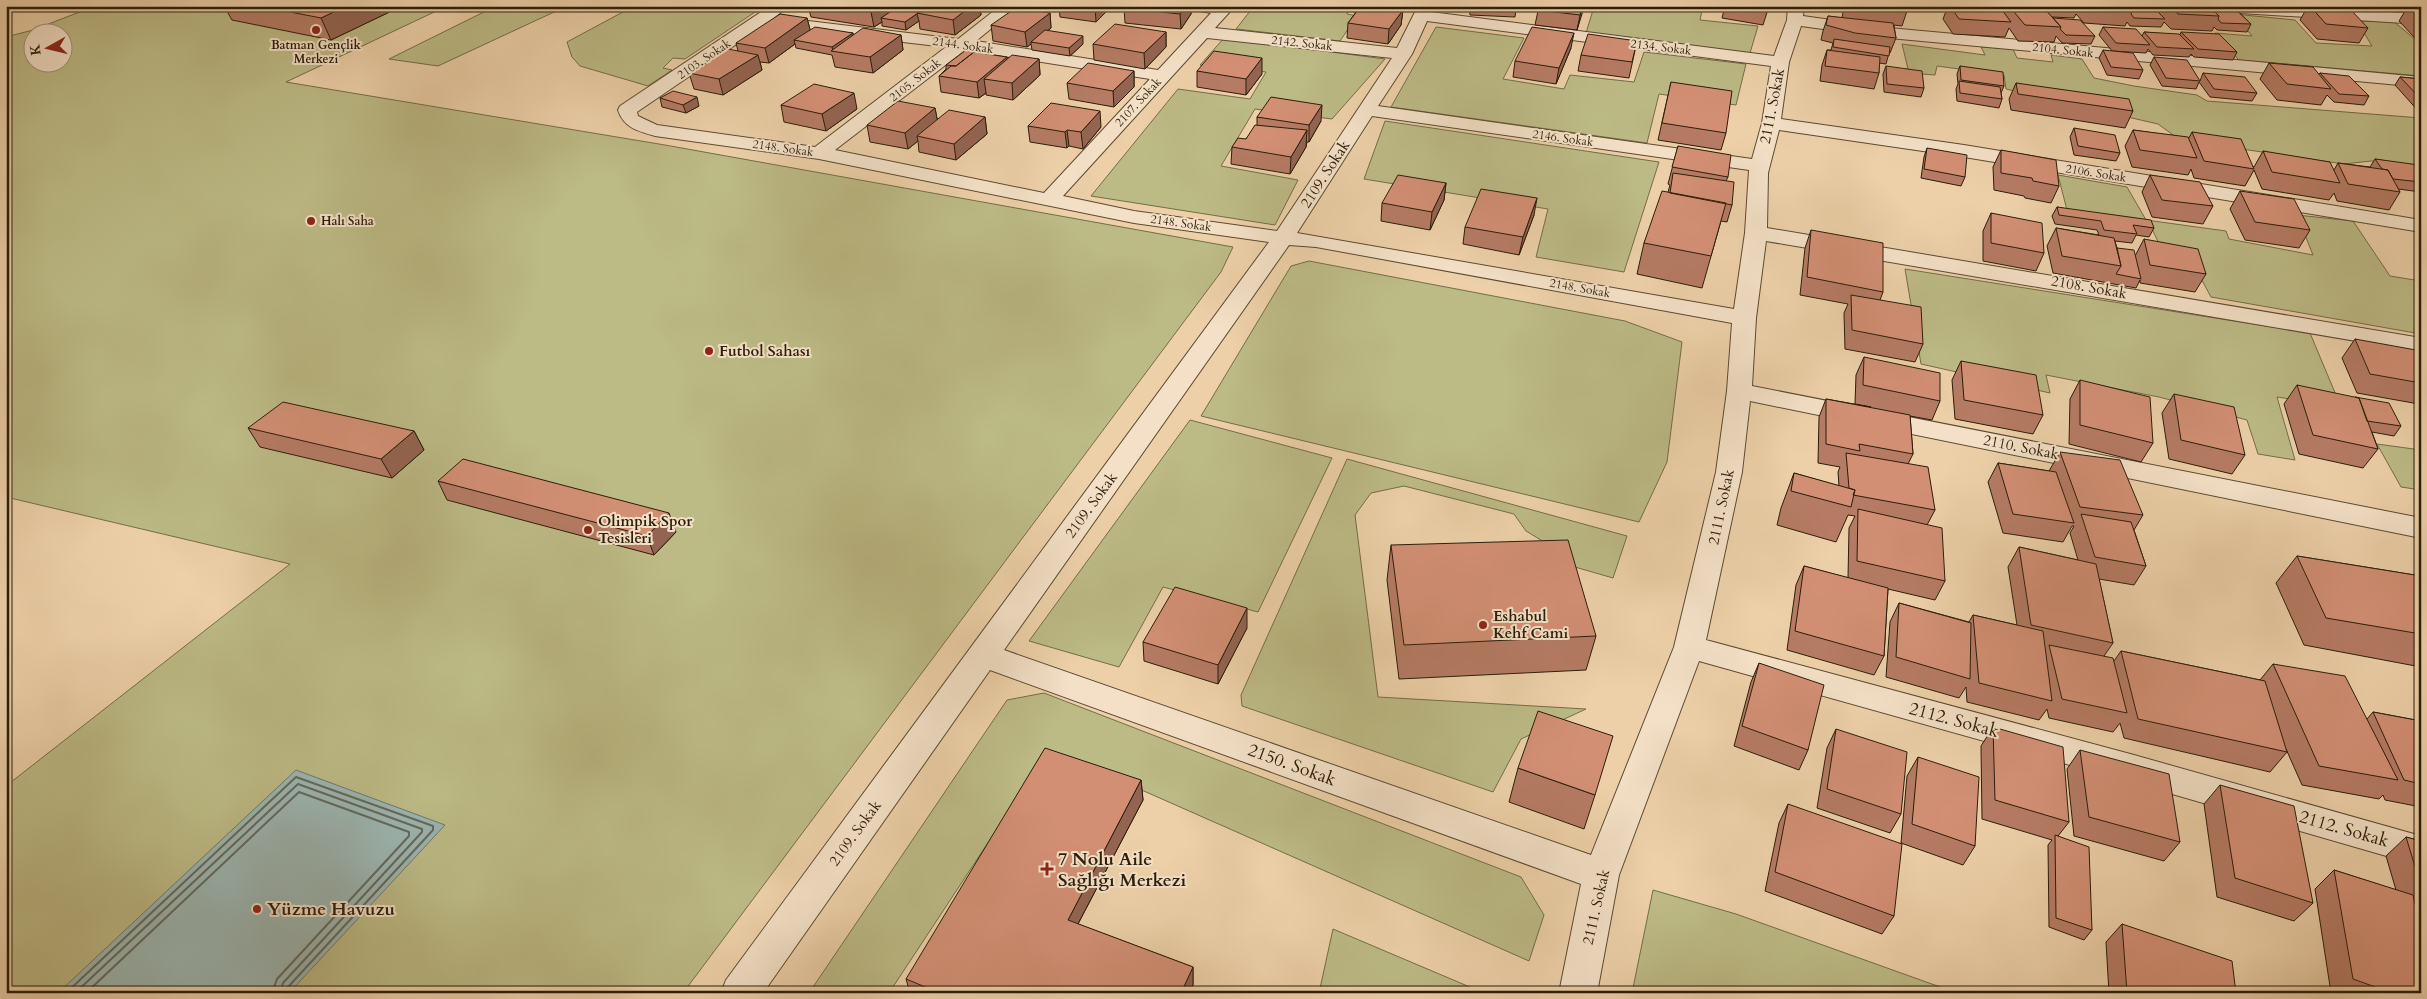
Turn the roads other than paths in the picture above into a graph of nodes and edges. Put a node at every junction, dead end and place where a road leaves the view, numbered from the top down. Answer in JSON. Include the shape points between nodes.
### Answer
{"nodes":[{"id":1,"x":781,"y":6,"type":"edge"},
{"id":2,"x":1011,"y":6,"type":"edge"},
{"id":3,"x":1195,"y":6,"type":"edge"},
{"id":4,"x":2208,"y":6,"type":"edge"},
{"id":5,"x":1225,"y":8,"type":"edge"},
{"id":6,"x":1425,"y":11,"type":"edge"},
{"id":7,"x":1796,"y":13,"type":"edge"},
{"id":8,"x":2421,"y":19,"type":"edge"},
{"id":9,"x":762,"y":21,"type":"junction"},
{"id":10,"x":1202,"y":32,"type":"junction"},
{"id":11,"x":961,"y":44,"type":"junction"},
{"id":12,"x":1403,"y":54,"type":"junction"},
{"id":13,"x":1780,"y":62,"type":"junction"},
{"id":14,"x":1163,"y":76,"type":"junction"},
{"id":15,"x":2421,"y":82,"type":"edge"},
{"id":16,"x":627,"y":110,"type":"joint"},
{"id":17,"x":1367,"y":110,"type":"junction"},
{"id":18,"x":1771,"y":123,"type":"junction"},
{"id":19,"x":819,"y":153,"type":"junction"},
{"id":20,"x":1760,"y":166,"type":"junction"},
{"id":21,"x":1050,"y":198,"type":"junction"},
{"id":22,"x":2421,"y":226,"type":"edge"},
{"id":23,"x":1756,"y":233,"type":"junction"},
{"id":24,"x":1282,"y":238,"type":"junction"},
{"id":25,"x":1744,"y":318,"type":"junction"},
{"id":26,"x":2421,"y":346,"type":"edge"},
{"id":27,"x":1739,"y":391,"type":"junction"},
{"id":28,"x":2421,"y":528,"type":"edge"},
{"id":29,"x":1689,"y":647,"type":"junction"},
{"id":30,"x":983,"y":655,"type":"junction"},
{"id":31,"x":2421,"y":851,"type":"edge"},
{"id":32,"x":1601,"y":875,"type":"junction"},
{"id":33,"x":740,"y":993,"type":"edge"},
{"id":34,"x":1578,"y":993,"type":"edge"}],
"edges":[{"from":1,"to":9,"type":"street","name":"2103. Sokak"},
{"from":2,"to":11,"type":"street","name":"2105. Sokak"},
{"from":3,"to":5,"type":"street"},
{"from":4,"to":8,"type":"street"},
{"from":5,"to":10,"type":"street","name":"2107. Sokak"},
{"from":6,"to":12,"type":"street","name":"2109. Sokak"},
{"from":6,"to":13,"type":"street","name":"2134. Sokak"},
{"from":7,"to":13,"type":"street","name":"2111. Sokak"},
{"from":7,"to":15,"type":"street","name":"2104. Sokak","via":[[1898,34]]},
{"from":9,"to":11,"type":"street","name":"2144. Sokak"},
{"from":9,"to":16,"type":"street","name":"2103. Sokak"},
{"from":10,"to":12,"type":"street","name":"2142. Sokak"},
{"from":10,"to":14,"type":"street","name":"2107. Sokak"},
{"from":11,"to":14,"type":"street","name":"2144. Sokak"},
{"from":11,"to":19,"type":"street","name":"2105. Sokak"},
{"from":12,"to":17,"type":"street","name":"2109. Sokak"},
{"from":13,"to":18,"type":"street","name":"2111. Sokak"},
{"from":14,"to":21,"type":"street","name":"2107. Sokak"},
{"from":16,"to":19,"type":"street","name":"2148. Sokak","via":[[629,119],[634,123],[655,130]]},
{"from":17,"to":20,"type":"street","name":"2146. Sokak"},
{"from":17,"to":24,"type":"street","name":"2109. Sokak"},
{"from":18,"to":20,"type":"street","name":"2111. Sokak"},
{"from":18,"to":22,"type":"street","name":"2106. Sokak"},
{"from":19,"to":21,"type":"street","name":"2148. Sokak"},
{"from":20,"to":23,"type":"street","name":"2111. Sokak"},
{"from":21,"to":24,"type":"street","name":"2148. Sokak","via":[[1134,217]]},
{"from":23,"to":25,"type":"street","name":"2111. Sokak"},
{"from":23,"to":26,"type":"street","name":"2108. Sokak"},
{"from":24,"to":25,"type":"street","name":"2148. Sokak","via":[[1326,242]]},
{"from":24,"to":30,"type":"street","name":"2109. Sokak"},
{"from":25,"to":27,"type":"street","name":"2111. Sokak"},
{"from":27,"to":28,"type":"street","name":"2110. Sokak"},
{"from":27,"to":29,"type":"street","name":"2111. Sokak","via":[[1729,472]]},
{"from":29,"to":31,"type":"street","name":"2112. Sokak"},
{"from":29,"to":32,"type":"street","name":"2111. Sokak"},
{"from":30,"to":32,"type":"street","name":"2150. Sokak"},
{"from":30,"to":33,"type":"street","name":"2109. Sokak"},
{"from":32,"to":34,"type":"street","name":"2111. Sokak"}]}
